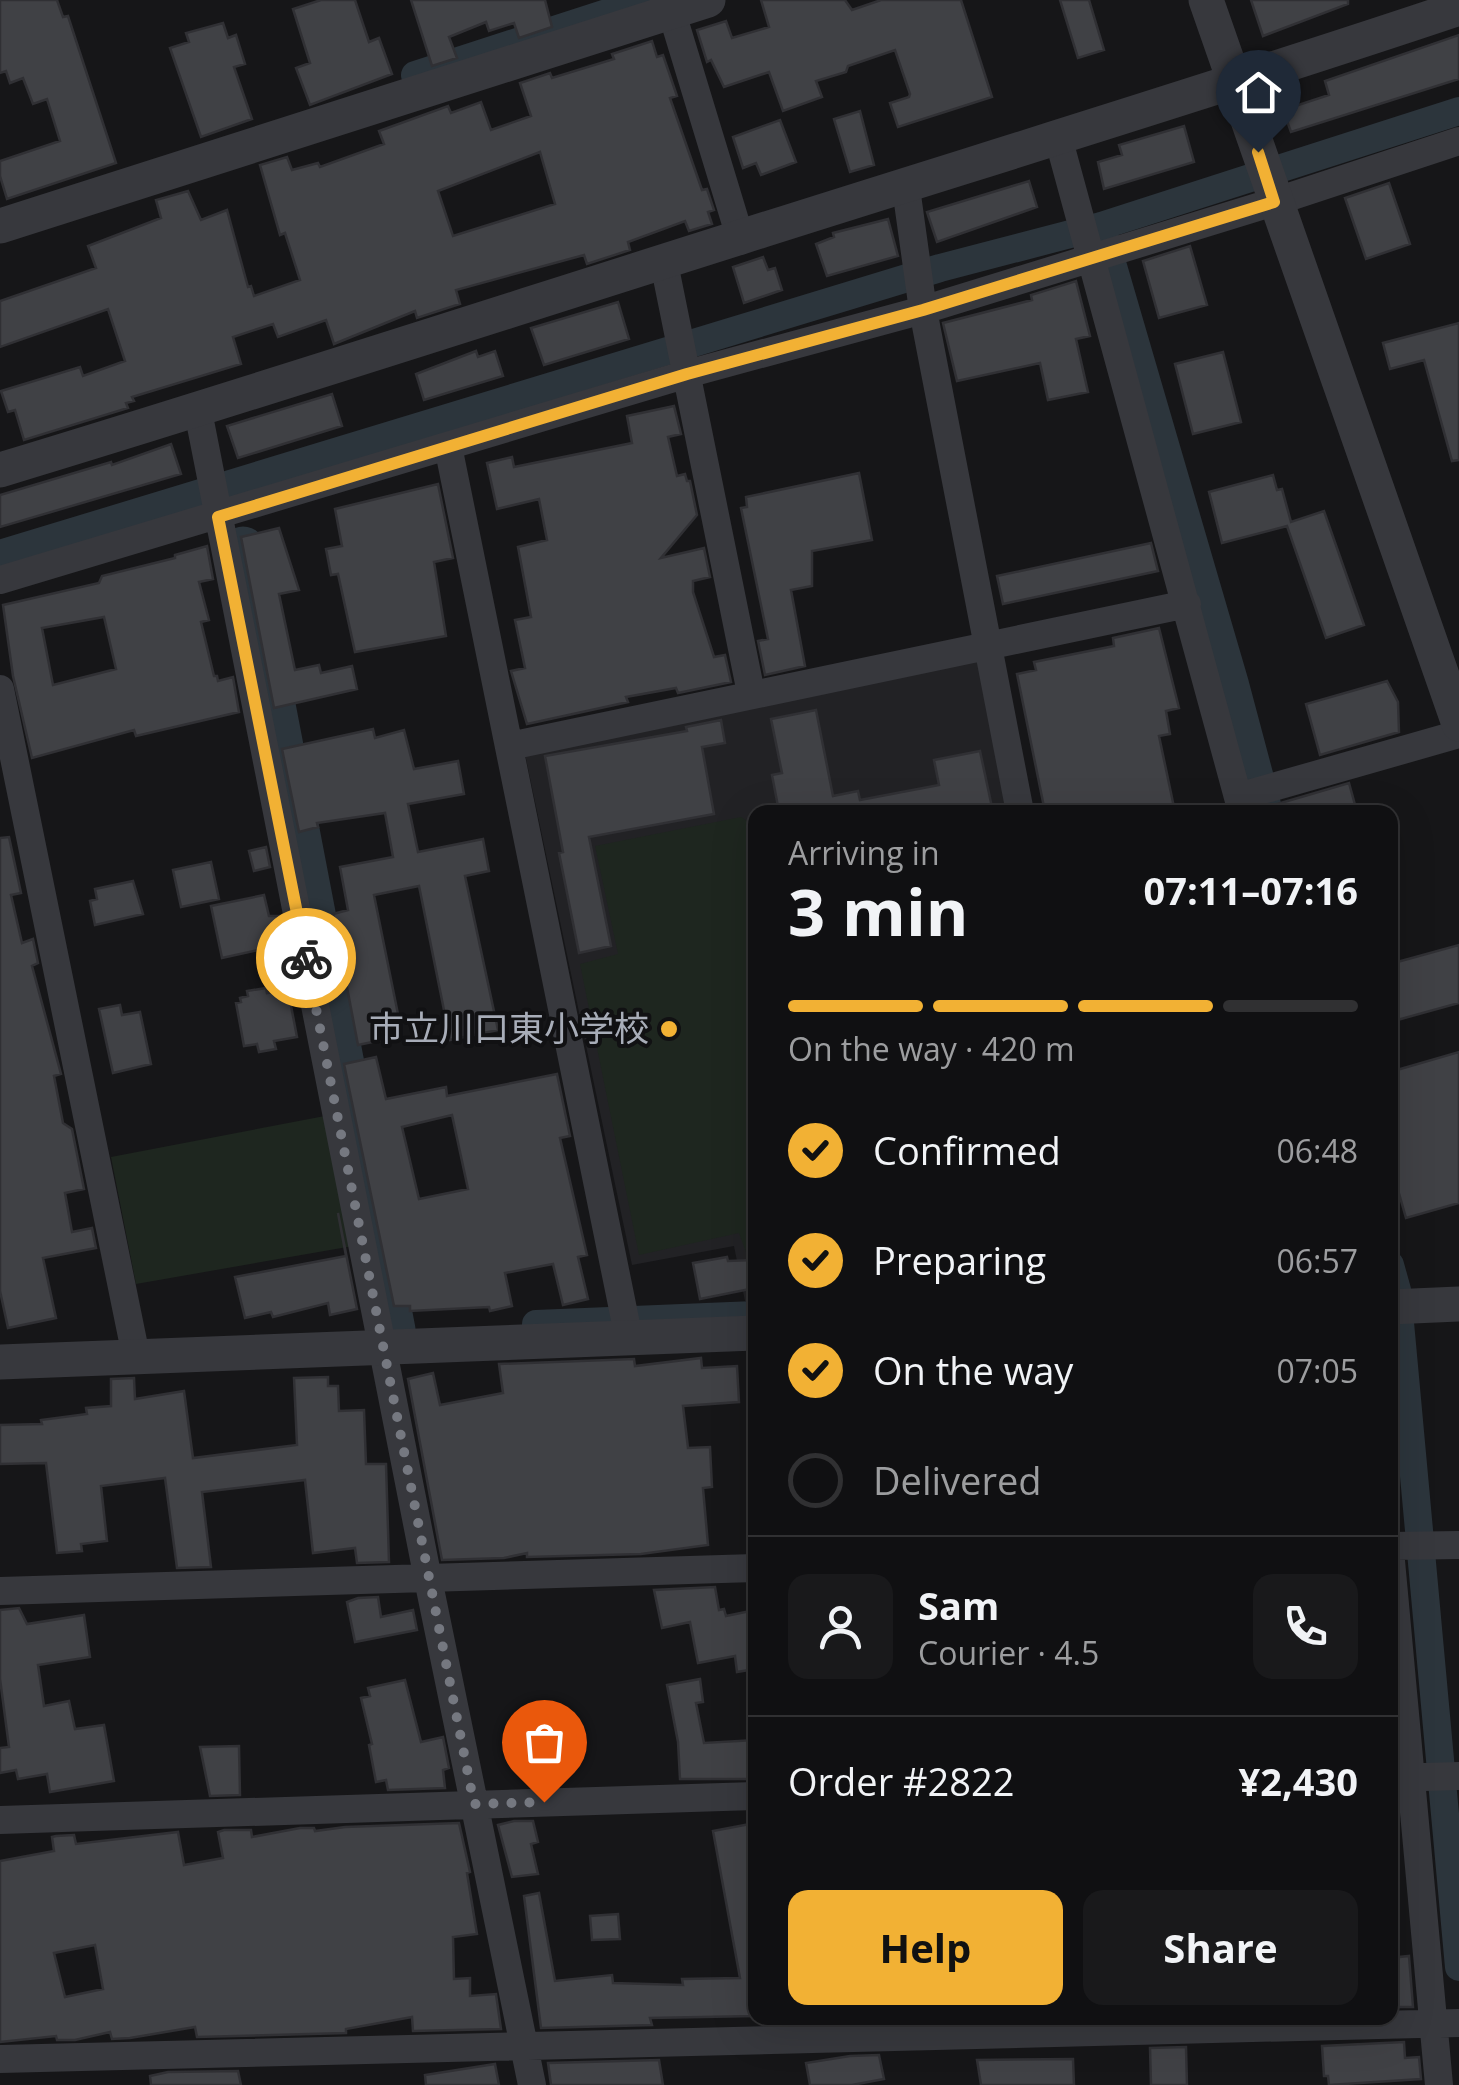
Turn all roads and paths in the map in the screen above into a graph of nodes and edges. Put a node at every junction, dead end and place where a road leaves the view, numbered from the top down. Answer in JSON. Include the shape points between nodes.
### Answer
{"nodes":[{"id":1,"x":708,"y":0,"type":"edge"},
{"id":2,"x":1206,"y":0,"type":"edge"},
{"id":3,"x":670,"y":6,"type":"edge"},
{"id":4,"x":1459,"y":8,"type":"edge"},
{"id":5,"x":1234,"y":84,"type":"junction"},
{"id":6,"x":1058,"y":137,"type":"junction"},
{"id":7,"x":1459,"y":141,"type":"edge"},
{"id":8,"x":906,"y":188,"type":"junction"},
{"id":9,"x":1273,"y":198,"type":"junction"},
{"id":10,"x":0,"y":226,"type":"edge"},
{"id":11,"x":740,"y":237,"type":"junction"},
{"id":12,"x":1099,"y":253,"type":"junction"},
{"id":13,"x":664,"y":263,"type":"junction"},
{"id":14,"x":923,"y":310,"type":"junction"},
{"id":15,"x":687,"y":374,"type":"junction"},
{"id":16,"x":198,"y":411,"type":"junction"},
{"id":17,"x":448,"y":446,"type":"junction"},
{"id":18,"x":2,"y":462,"type":"edge"},
{"id":19,"x":218,"y":517,"type":"junction"},
{"id":20,"x":0,"y":580,"type":"edge"},
{"id":21,"x":1186,"y":604,"type":"junction"},
{"id":22,"x":988,"y":645,"type":"junction"},
{"id":23,"x":0,"y":689,"type":"edge"},
{"id":24,"x":750,"y":694,"type":"junction"},
{"id":25,"x":1459,"y":724,"type":"edge"},
{"id":26,"x":1459,"y":734,"type":"edge"},
{"id":27,"x":510,"y":746,"type":"junction"},
{"id":28,"x":1019,"y":805,"type":"edge"},
{"id":29,"x":1240,"y":805,"type":"edge"},
{"id":30,"x":1459,"y":1304,"type":"edge"},
{"id":31,"x":1398,"y":1306,"type":"edge"},
{"id":32,"x":748,"y":1333,"type":"edge"},
{"id":33,"x":629,"y":1339,"type":"junction"},
{"id":34,"x":383,"y":1346,"type":"junction"},
{"id":35,"x":136,"y":1356,"type":"junction"},
{"id":36,"x":0,"y":1362,"type":"edge"},
{"id":37,"x":1459,"y":1544,"type":"edge"},
{"id":38,"x":1398,"y":1547,"type":"edge"},
{"id":39,"x":748,"y":1568,"type":"edge"},
{"id":40,"x":428,"y":1580,"type":"junction"},
{"id":41,"x":0,"y":1592,"type":"edge"},
{"id":42,"x":1398,"y":1624,"type":"edge"},
{"id":43,"x":1455,"y":1776,"type":"edge"},
{"id":44,"x":1408,"y":1777,"type":"edge"},
{"id":45,"x":748,"y":1796,"type":"edge"},
{"id":46,"x":474,"y":1804,"type":"junction"},
{"id":47,"x":0,"y":1820,"type":"edge"},
{"id":48,"x":1446,"y":2023,"type":"edge"},
{"id":49,"x":1398,"y":2024,"type":"edge"},
{"id":50,"x":1372,"y":2025,"type":"edge"},
{"id":51,"x":525,"y":2048,"type":"junction"},
{"id":52,"x":0,"y":2059,"type":"edge"},
{"id":53,"x":532,"y":2085,"type":"edge"},
{"id":54,"x":1439,"y":2085,"type":"edge"}],
"edges":[{"from":1,"to":3,"type":"street"},
{"from":2,"to":5,"type":"street"},
{"from":3,"to":10,"type":"street"},
{"from":3,"to":11,"type":"street"},
{"from":4,"to":5,"type":"street"},
{"from":5,"to":6,"type":"street"},
{"from":5,"to":9,"type":"street"},
{"from":6,"to":8,"type":"street"},
{"from":6,"to":12,"type":"street","via":[[1076,204]]},
{"from":7,"to":9,"type":"street"},
{"from":8,"to":11,"type":"street"},
{"from":8,"to":14,"type":"street"},
{"from":9,"to":12,"type":"street"},
{"from":9,"to":25,"type":"street"},
{"from":11,"to":13,"type":"street"},
{"from":12,"to":14,"type":"street"},
{"from":12,"to":21,"type":"street"},
{"from":13,"to":15,"type":"street"},
{"from":13,"to":16,"type":"street"},
{"from":14,"to":15,"type":"street"},
{"from":14,"to":22,"type":"street"},
{"from":15,"to":17,"type":"street"},
{"from":15,"to":24,"type":"street"},
{"from":16,"to":18,"type":"street"},
{"from":16,"to":19,"type":"street"},
{"from":17,"to":19,"type":"street"},
{"from":17,"to":27,"type":"street"},
{"from":19,"to":20,"type":"street"},
{"from":19,"to":34,"type":"street"},
{"from":21,"to":22,"type":"street"},
{"from":21,"to":29,"type":"street"},
{"from":22,"to":24,"type":"street"},
{"from":22,"to":28,"type":"street"},
{"from":23,"to":35,"type":"street"},
{"from":24,"to":27,"type":"street"},
{"from":26,"to":29,"type":"street"},
{"from":27,"to":33,"type":"street"},
{"from":30,"to":31,"type":"street"},
{"from":32,"to":33,"type":"street"},
{"from":33,"to":34,"type":"street"},
{"from":34,"to":35,"type":"street"},
{"from":34,"to":40,"type":"street"},
{"from":35,"to":36,"type":"street"},
{"from":37,"to":38,"type":"street"},
{"from":39,"to":40,"type":"street"},
{"from":40,"to":41,"type":"street"},
{"from":40,"to":46,"type":"street"},
{"from":42,"to":44,"type":"street"},
{"from":43,"to":44,"type":"street"},
{"from":44,"to":48,"type":"street"},
{"from":45,"to":46,"type":"street"},
{"from":46,"to":47,"type":"street"},
{"from":46,"to":51,"type":"street"},
{"from":48,"to":49,"type":"street"},
{"from":48,"to":54,"type":"street"},
{"from":50,"to":51,"type":"street"},
{"from":51,"to":52,"type":"street"},
{"from":51,"to":53,"type":"street"}]}
